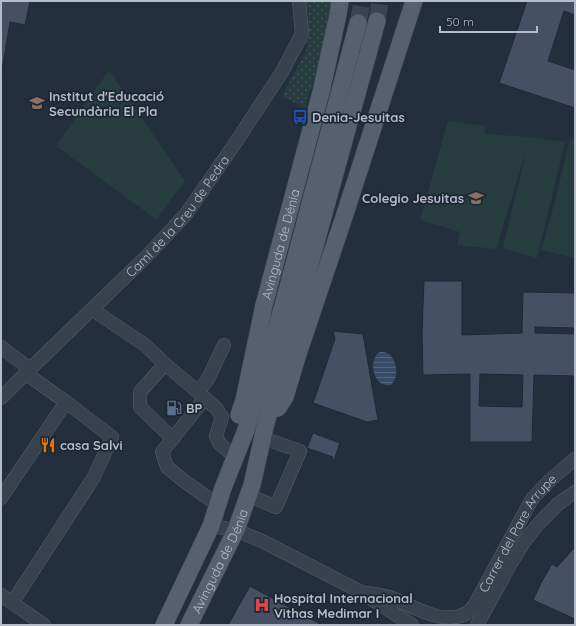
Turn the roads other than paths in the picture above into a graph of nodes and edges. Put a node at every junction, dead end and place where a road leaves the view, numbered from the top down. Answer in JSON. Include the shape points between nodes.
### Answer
{"nodes":[{"id":1,"x":299,"y":1,"type":"edge"},
{"id":2,"x":340,"y":1,"type":"edge"},
{"id":3,"x":414,"y":1,"type":"edge"},
{"id":4,"x":376,"y":21,"type":"tunnel mouth"},
{"id":5,"x":358,"y":23,"type":"tunnel mouth"},
{"id":6,"x":94,"y":308,"type":"junction"},
{"id":7,"x":224,"y":345,"type":"dead end"},
{"id":8,"x":1,"y":347,"type":"edge"},
{"id":9,"x":165,"y":364,"type":"junction"},
{"id":10,"x":27,"y":371,"type":"junction"},
{"id":11,"x":201,"y":395,"type":"junction"},
{"id":12,"x":1,"y":398,"type":"edge"},
{"id":13,"x":66,"y":402,"type":"junction"},
{"id":14,"x":264,"y":432,"type":"junction"},
{"id":15,"x":173,"y":439,"type":"junction"},
{"id":16,"x":228,"y":452,"type":"junction"},
{"id":17,"x":575,"y":459,"type":"edge"},
{"id":18,"x":224,"y":488,"type":"junction"},
{"id":19,"x":575,"y":492,"type":"edge"},
{"id":20,"x":248,"y":495,"type":"junction"},
{"id":21,"x":1,"y":498,"type":"edge"},
{"id":22,"x":218,"y":505,"type":"junction"},
{"id":23,"x":211,"y":526,"type":"junction"},
{"id":24,"x":236,"y":530,"type":"junction"},
{"id":25,"x":362,"y":592,"type":"junction"},
{"id":26,"x":1,"y":595,"type":"edge"},
{"id":27,"x":12,"y":603,"type":"junction"},
{"id":28,"x":44,"y":625,"type":"edge"},
{"id":29,"x":164,"y":625,"type":"edge"},
{"id":30,"x":189,"y":625,"type":"edge"},
{"id":31,"x":412,"y":625,"type":"edge"},
{"id":32,"x":477,"y":625,"type":"edge"}],
"edges":[{"from":1,"to":6,"type":"street","name":"Camí de la Creu de Pedra","via":[[302,34],[282,72],[236,142],[186,214]]},
{"from":2,"to":16,"type":"main road","name":"Avinguda de Dénia","via":[[321,92],[264,305],[244,400]]},
{"from":3,"to":14,"type":"main road","name":"Avinguda de Dénia","via":[[285,397]]},
{"from":4,"to":14,"type":"main road","name":"Avinguda de Dénia"},
{"from":5,"to":18,"type":"main road","name":"Avinguda de Dénia","via":[[272,345],[246,430]]},
{"from":6,"to":9,"type":"street","via":[[99,314],[145,344]]},
{"from":6,"to":10,"type":"street","name":"Camí de la Creu de Pedra"},
{"from":7,"to":11,"type":"street"},
{"from":8,"to":10,"type":"street"},
{"from":9,"to":11,"type":"street"},
{"from":9,"to":15,"type":"street","via":[[140,392],[140,407]]},
{"from":10,"to":12,"type":"street","name":"Camí de la Creu de Pedra"},
{"from":10,"to":13,"type":"street"},
{"from":11,"to":15,"type":"street"},
{"from":11,"to":16,"type":"street","via":[[222,417],[216,436]]},
{"from":13,"to":21,"type":"street"},
{"from":13,"to":27,"type":"street","via":[[112,437],[94,477]]},
{"from":14,"to":20,"type":"main road","name":"Avinguda de Dénia"},
{"from":14,"to":20,"type":"street","via":[[300,451],[276,507]]},
{"from":15,"to":22,"type":"street","via":[[162,452],[167,467]]},
{"from":16,"to":18,"type":"main road","name":"Avinguda de Dénia"},
{"from":17,"to":25,"type":"street","name":"Carrer del Pare Arrupe","via":[[532,499],[474,606],[459,618],[438,620],[391,598]]},
{"from":18,"to":22,"type":"main road","name":"Avinguda de Dénia"},
{"from":19,"to":32,"type":"street","name":"Carrer del Pare Arrupe","via":[[558,504],[524,542]]},
{"from":20,"to":24,"type":"main road","name":"Avinguda de Dénia"},
{"from":22,"to":23,"type":"main road","name":"Avinguda de Dénia"},
{"from":23,"to":24,"type":"street"},
{"from":23,"to":29,"type":"main road","name":"Avinguda de Dénia"},
{"from":24,"to":25,"type":"street"},
{"from":24,"to":30,"type":"main road","name":"Avinguda de Dénia"},
{"from":25,"to":31,"type":"street"},
{"from":26,"to":27,"type":"street"},
{"from":27,"to":28,"type":"street"}]}
